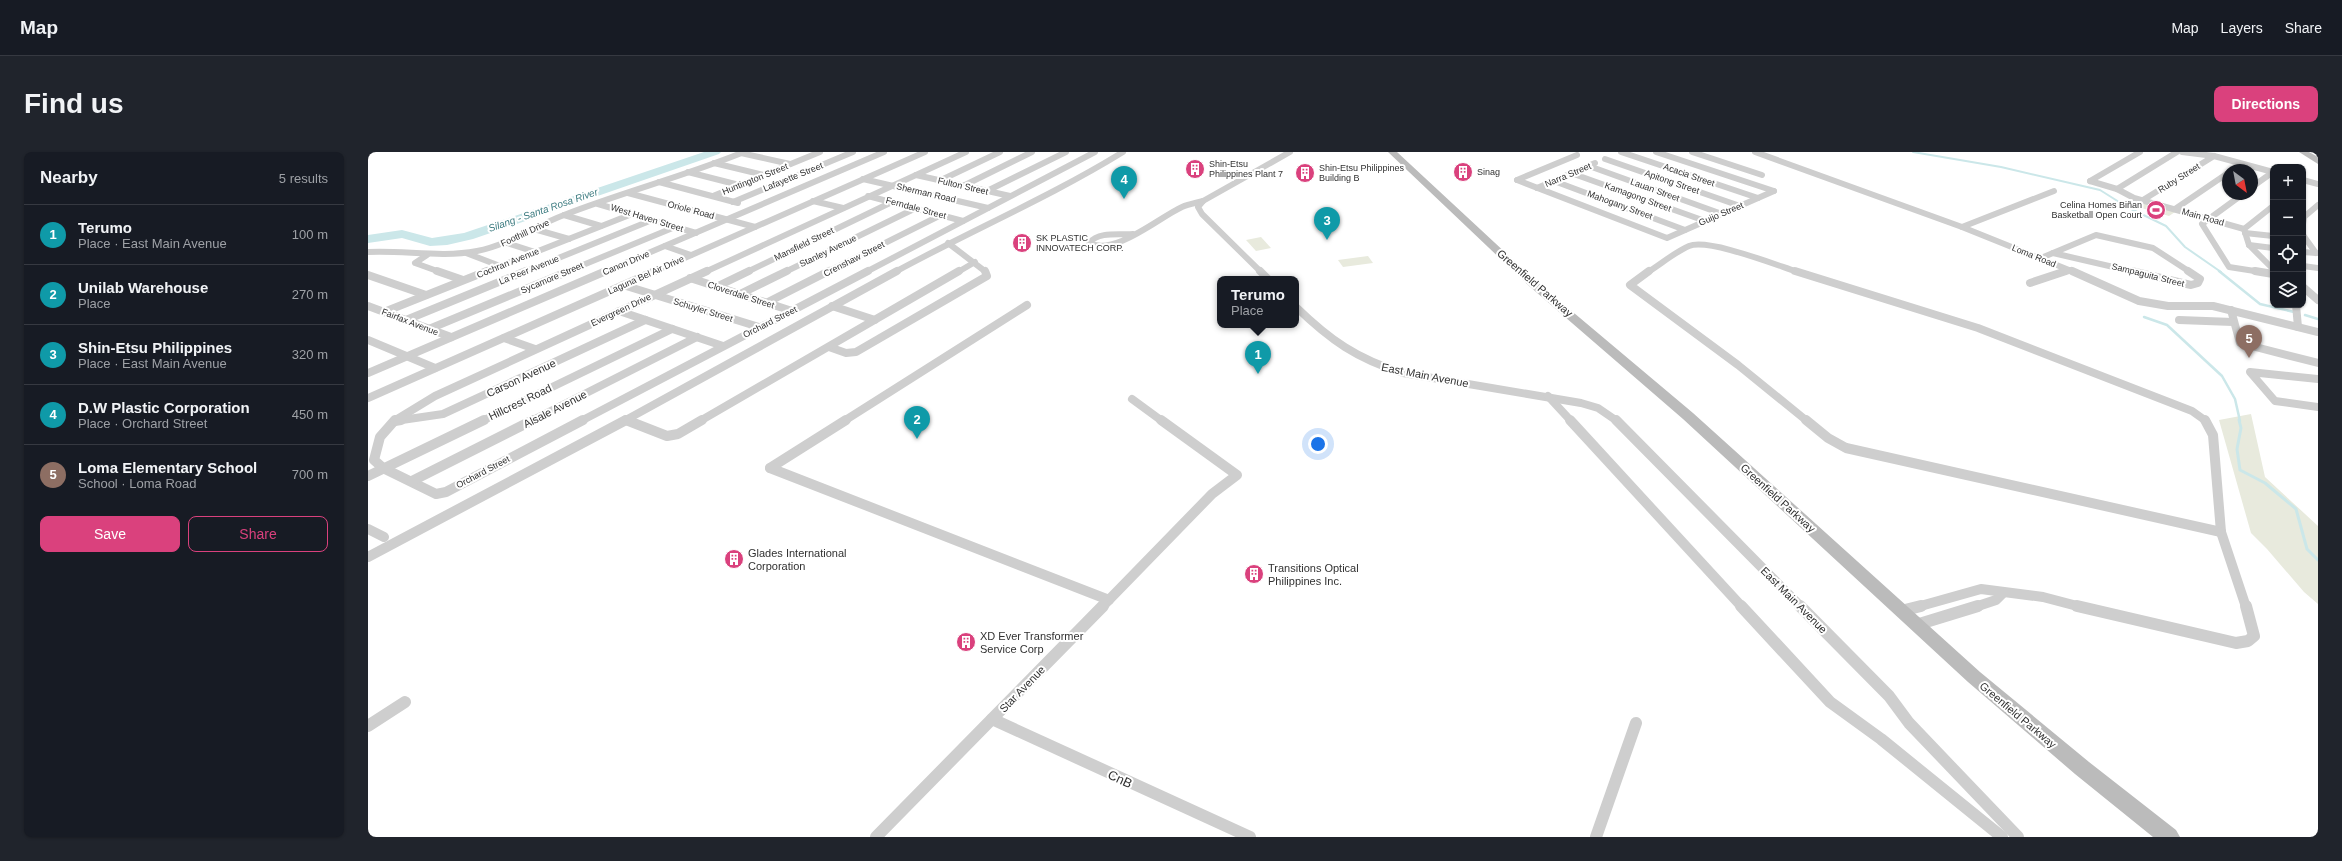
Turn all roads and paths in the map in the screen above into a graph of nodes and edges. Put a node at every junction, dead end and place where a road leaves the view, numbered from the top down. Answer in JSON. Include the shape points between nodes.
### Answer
{"nodes":[{"id":1,"x":800,"y":152,"type":"edge"},
{"id":2,"x":820,"y":152,"type":"edge"},
{"id":3,"x":854,"y":152,"type":"edge"},
{"id":4,"x":884,"y":152,"type":"edge"},
{"id":5,"x":925,"y":152,"type":"edge"},
{"id":6,"x":966,"y":152,"type":"edge"},
{"id":7,"x":1000,"y":152,"type":"edge"},
{"id":8,"x":1032,"y":152,"type":"edge"},
{"id":9,"x":1066,"y":152,"type":"edge"},
{"id":10,"x":1095,"y":152,"type":"edge"},
{"id":11,"x":1123,"y":152,"type":"edge"},
{"id":12,"x":1290,"y":152,"type":"edge"},
{"id":13,"x":1392,"y":152,"type":"edge"},
{"id":14,"x":1570,"y":152,"type":"edge"},
{"id":15,"x":1621,"y":152,"type":"edge"},
{"id":16,"x":1656,"y":152,"type":"edge"},
{"id":17,"x":1692,"y":152,"type":"edge"},
{"id":18,"x":1755,"y":152,"type":"edge"},
{"id":19,"x":2140,"y":152,"type":"edge"},
{"id":20,"x":2177,"y":152,"type":"edge"},
{"id":21,"x":2182,"y":152,"type":"edge"},
{"id":22,"x":2303,"y":152,"type":"edge"},
{"id":23,"x":742,"y":153,"type":"edge"},
{"id":24,"x":813,"y":155,"type":"junction"},
{"id":25,"x":1577,"y":155,"type":"junction"},
{"id":26,"x":2214,"y":156,"type":"junction"},
{"id":27,"x":1602,"y":160,"type":"junction"},
{"id":28,"x":2318,"y":161,"type":"edge"},
{"id":29,"x":714,"y":163,"type":"junction"},
{"id":30,"x":2244,"y":163,"type":"joint"},
{"id":31,"x":790,"y":164,"type":"junction"},
{"id":32,"x":1589,"y":166,"type":"junction"},
{"id":33,"x":2270,"y":171,"type":"edge"},
{"id":34,"x":688,"y":172,"type":"junction"},
{"id":35,"x":1571,"y":173,"type":"junction"},
{"id":36,"x":2270,"y":174,"type":"edge"},
{"id":37,"x":764,"y":175,"type":"junction"},
{"id":38,"x":916,"y":175,"type":"junction"},
{"id":39,"x":2222,"y":177,"type":"edge"},
{"id":40,"x":863,"y":179,"type":"junction"},
{"id":41,"x":939,"y":181,"type":"junction"},
{"id":42,"x":1554,"y":181,"type":"junction"},
{"id":43,"x":2306,"y":181,"type":"edge"},
{"id":44,"x":659,"y":182,"type":"junction"},
{"id":45,"x":1746,"y":182,"type":"junction"},
{"id":46,"x":2258,"y":183,"type":"edge"},
{"id":47,"x":2318,"y":184,"type":"edge"},
{"id":48,"x":739,"y":185,"type":"junction"},
{"id":49,"x":892,"y":185,"type":"junction"},
{"id":50,"x":963,"y":186,"type":"junction"},
{"id":51,"x":1537,"y":188,"type":"junction"},
{"id":52,"x":2116,"y":189,"type":"junction"},
{"id":53,"x":987,"y":191,"type":"junction"},
{"id":54,"x":2054,"y":191,"type":"dead end"},
{"id":55,"x":628,"y":193,"type":"junction"},
{"id":56,"x":713,"y":196,"type":"junction"},
{"id":57,"x":868,"y":196,"type":"junction"},
{"id":58,"x":1010,"y":196,"type":"junction"},
{"id":59,"x":1758,"y":198,"type":"junction"},
{"id":60,"x":2143,"y":200,"type":"junction"},
{"id":61,"x":2234,"y":200,"type":"edge"},
{"id":62,"x":813,"y":201,"type":"junction"},
{"id":63,"x":1203,"y":201,"type":"junction"},
{"id":64,"x":733,"y":202,"type":"junction"},
{"id":65,"x":892,"y":202,"type":"junction"},
{"id":66,"x":598,"y":204,"type":"junction"},
{"id":67,"x":2318,"y":205,"type":"edge"},
{"id":68,"x":1740,"y":206,"type":"junction"},
{"id":69,"x":756,"y":207,"type":"junction"},
{"id":70,"x":843,"y":208,"type":"junction"},
{"id":71,"x":916,"y":208,"type":"junction"},
{"id":72,"x":988,"y":208,"type":"junction"},
{"id":73,"x":2175,"y":209,"type":"junction"},
{"id":74,"x":2270,"y":209,"type":"edge"},
{"id":75,"x":632,"y":214,"type":"junction"},
{"id":76,"x":1722,"y":214,"type":"junction"},
{"id":77,"x":564,"y":215,"type":"junction"},
{"id":78,"x":941,"y":215,"type":"junction"},
{"id":79,"x":2306,"y":215,"type":"edge"},
{"id":80,"x":2209,"y":218,"type":"junction"},
{"id":81,"x":652,"y":220,"type":"junction"},
{"id":82,"x":727,"y":220,"type":"junction"},
{"id":83,"x":963,"y":221,"type":"junction"},
{"id":84,"x":1705,"y":221,"type":"junction"},
{"id":85,"x":601,"y":226,"type":"junction"},
{"id":86,"x":675,"y":226,"type":"junction"},
{"id":87,"x":755,"y":227,"type":"junction"},
{"id":88,"x":1962,"y":227,"type":"junction"},
{"id":89,"x":534,"y":229,"type":"junction"},
{"id":90,"x":1685,"y":230,"type":"junction"},
{"id":91,"x":2245,"y":231,"type":"junction"},
{"id":92,"x":696,"y":233,"type":"junction"},
{"id":93,"x":1133,"y":234,"type":"junction"},
{"id":94,"x":2270,"y":235,"type":"edge"},
{"id":95,"x":569,"y":238,"type":"junction"},
{"id":96,"x":2306,"y":240,"type":"edge"},
{"id":97,"x":507,"y":243,"type":"junction"},
{"id":98,"x":948,"y":243,"type":"junction"},
{"id":99,"x":2249,"y":245,"type":"junction"},
{"id":100,"x":665,"y":246,"type":"junction"},
{"id":101,"x":2270,"y":248,"type":"edge"},
{"id":102,"x":368,"y":252,"type":"edge"},
{"id":103,"x":535,"y":252,"type":"junction"},
{"id":104,"x":2306,"y":252,"type":"edge"},
{"id":105,"x":466,"y":253,"type":"junction"},
{"id":106,"x":2053,"y":253,"type":"junction"},
{"id":107,"x":427,"y":255,"type":"junction"},
{"id":108,"x":691,"y":255,"type":"junction"},
{"id":109,"x":2040,"y":258,"type":"junction"},
{"id":110,"x":975,"y":262,"type":"junction"},
{"id":111,"x":500,"y":266,"type":"junction"},
{"id":112,"x":2270,"y":266,"type":"edge"},
{"id":113,"x":2306,"y":266,"type":"edge"},
{"id":114,"x":2318,"y":268,"type":"edge"},
{"id":115,"x":2069,"y":270,"type":"junction"},
{"id":116,"x":2270,"y":274,"type":"edge"},
{"id":117,"x":368,"y":275,"type":"edge"},
{"id":118,"x":1265,"y":276,"type":"edge"},
{"id":119,"x":690,"y":278,"type":"junction"},
{"id":120,"x":463,"y":280,"type":"junction"},
{"id":121,"x":2030,"y":283,"type":"dead end"},
{"id":122,"x":623,"y":285,"type":"junction"},
{"id":123,"x":716,"y":287,"type":"junction"},
{"id":124,"x":2306,"y":290,"type":"edge"},
{"id":125,"x":740,"y":294,"type":"junction"},
{"id":126,"x":426,"y":295,"type":"junction"},
{"id":127,"x":654,"y":295,"type":"junction"},
{"id":128,"x":2318,"y":300,"type":"edge"},
{"id":129,"x":766,"y":303,"type":"junction"},
{"id":130,"x":1027,"y":305,"type":"dead end"},
{"id":131,"x":368,"y":306,"type":"edge"},
{"id":132,"x":832,"y":306,"type":"junction"},
{"id":133,"x":2296,"y":308,"type":"edge"},
{"id":134,"x":1299,"y":310,"type":"edge"},
{"id":135,"x":2231,"y":310,"type":"junction"},
{"id":136,"x":620,"y":311,"type":"junction"},
{"id":137,"x":792,"y":311,"type":"junction"},
{"id":138,"x":384,"y":312,"type":"junction"},
{"id":139,"x":406,"y":320,"type":"junction"},
{"id":140,"x":645,"y":320,"type":"junction"},
{"id":141,"x":875,"y":320,"type":"junction"},
{"id":142,"x":2178,"y":320,"type":"dead end"},
{"id":143,"x":2233,"y":322,"type":"junction"},
{"id":144,"x":2298,"y":327,"type":"junction"},
{"id":145,"x":672,"y":328,"type":"junction"},
{"id":146,"x":759,"y":328,"type":"junction"},
{"id":147,"x":429,"y":329,"type":"junction"},
{"id":148,"x":2318,"y":332,"type":"edge"},
{"id":149,"x":451,"y":337,"type":"junction"},
{"id":150,"x":697,"y":337,"type":"junction"},
{"id":151,"x":504,"y":338,"type":"junction"},
{"id":152,"x":368,"y":340,"type":"edge"},
{"id":153,"x":723,"y":346,"type":"junction"},
{"id":154,"x":829,"y":347,"type":"junction"},
{"id":155,"x":535,"y":350,"type":"junction"},
{"id":156,"x":408,"y":356,"type":"junction"},
{"id":157,"x":2318,"y":363,"type":"edge"},
{"id":158,"x":435,"y":368,"type":"junction"},
{"id":159,"x":368,"y":373,"type":"edge"},
{"id":160,"x":2318,"y":379,"type":"edge"},
{"id":161,"x":1548,"y":396,"type":"junction"},
{"id":162,"x":368,"y":398,"type":"edge"},
{"id":163,"x":1132,"y":399,"type":"dead end"},
{"id":164,"x":2318,"y":407,"type":"edge"},
{"id":165,"x":626,"y":420,"type":"junction"},
{"id":166,"x":393,"y":421,"type":"junction"},
{"id":167,"x":383,"y":468,"type":"junction"},
{"id":168,"x":368,"y":476,"type":"edge"},
{"id":169,"x":412,"y":481,"type":"junction"},
{"id":170,"x":368,"y":529,"type":"edge"},
{"id":171,"x":2221,"y":532,"type":"junction"},
{"id":172,"x":384,"y":537,"type":"dead end"},
{"id":173,"x":368,"y":557,"type":"edge"},
{"id":174,"x":2003,"y":593,"type":"junction"},
{"id":175,"x":1109,"y":600,"type":"junction"},
{"id":176,"x":1901,"y":611,"type":"junction"},
{"id":177,"x":1916,"y":625,"type":"junction"},
{"id":178,"x":405,"y":702,"type":"dead end"},
{"id":179,"x":992,"y":719,"type":"junction"},
{"id":180,"x":1636,"y":723,"type":"dead end"},
{"id":181,"x":368,"y":726,"type":"edge"},
{"id":182,"x":876,"y":837,"type":"edge"},
{"id":183,"x":1250,"y":837,"type":"edge"},
{"id":184,"x":1596,"y":837,"type":"edge"},
{"id":185,"x":2002,"y":837,"type":"edge"},
{"id":186,"x":2018,"y":837,"type":"edge"},
{"id":187,"x":2169,"y":837,"type":"edge"}],
"edges":[{"from":1,"to":24,"type":"street"},
{"from":2,"to":24,"type":"street","name":"Huntington Street"},
{"from":3,"to":64,"type":"street","name":"Lafayette Street"},
{"from":4,"to":69,"type":"street","name":"Canon Drive"},
{"from":5,"to":40,"type":"street","name":"Laguna Bel Air Drive"},
{"from":6,"to":38,"type":"street","name":"Evergreen Drive"},
{"from":7,"to":41,"type":"street"},
{"from":8,"to":50,"type":"street"},
{"from":9,"to":53,"type":"street"},
{"from":10,"to":58,"type":"street","name":"Orchard Street"},
{"from":11,"to":98,"type":"street","via":[[1091,172]]},
{"from":12,"to":63,"type":"street"},
{"from":13,"to":176,"type":"main road","name":"Greenfield Parkway","via":[[1532,282],[1688,416]]},
{"from":14,"to":25,"type":"street","name":"Apitong Street"},
{"from":15,"to":27,"type":"street","name":"Narra Street"},
{"from":15,"to":59,"type":"street","name":"Acacia Street"},
{"from":16,"to":45,"type":"street"},
{"from":17,"to":45,"type":"street","via":[[1762,175]]},
{"from":18,"to":88,"type":"street","name":"Loma Road"},
{"from":19,"to":52,"type":"street","name":"Main Road","via":[[2090,181]]},
{"from":20,"to":52,"type":"street"},
{"from":21,"to":26,"type":"street"},
{"from":22,"to":28,"type":"main road"},
{"from":23,"to":29,"type":"street","name":"Foothill Drive"},
{"from":23,"to":31,"type":"street"},
{"from":24,"to":31,"type":"street","name":"Huntington Street"},
{"from":25,"to":27,"type":"street","name":"Apitong Street"},
{"from":25,"to":51,"type":"street","via":[[1517,180]]},
{"from":26,"to":30,"type":"street"},
{"from":26,"to":60,"type":"street","name":"Ruby Street"},
{"from":27,"to":32,"type":"street","name":"Narra Street"},
{"from":27,"to":68,"type":"street","name":"Apitong Street"},
{"from":29,"to":34,"type":"street","name":"Foothill Drive"},
{"from":29,"to":37,"type":"street"},
{"from":30,"to":33,"type":"street"},
{"from":31,"to":37,"type":"street","name":"Huntington Street"},
{"from":32,"to":35,"type":"street","name":"Narra Street"},
{"from":32,"to":76,"type":"street","name":"Lauan Street"},
{"from":34,"to":44,"type":"street","name":"Foothill Drive"},
{"from":34,"to":48,"type":"street"},
{"from":35,"to":42,"type":"street","name":"Narra Street"},
{"from":35,"to":84,"type":"street","name":"Kamagong Street"},
{"from":36,"to":46,"type":"street"},
{"from":37,"to":48,"type":"street","name":"Huntington Street"},
{"from":38,"to":41,"type":"street","name":"Fulton Street"},
{"from":38,"to":49,"type":"street","name":"Evergreen Drive"},
{"from":39,"to":73,"type":"street"},
{"from":40,"to":49,"type":"street","name":"Sherman Road"},
{"from":40,"to":62,"type":"street","name":"Laguna Bel Air Drive"},
{"from":41,"to":50,"type":"street","name":"Fulton Street"},
{"from":42,"to":51,"type":"street","name":"Narra Street"},
{"from":42,"to":90,"type":"street","name":"Mahogany Street"},
{"from":43,"to":47,"type":"street"},
{"from":44,"to":55,"type":"street","name":"Foothill Drive"},
{"from":44,"to":56,"type":"street"},
{"from":45,"to":59,"type":"street","name":"Guijo Street","via":[[1774,191]]},
{"from":48,"to":56,"type":"street","name":"Huntington Street"},
{"from":49,"to":57,"type":"street","name":"Evergreen Drive"},
{"from":49,"to":72,"type":"street","name":"Sherman Road"},
{"from":50,"to":53,"type":"street","name":"Fulton Street"},
{"from":51,"to":90,"type":"street","name":"Guijo Street","via":[[1667,238]]},
{"from":52,"to":60,"type":"street","name":"Main Road"},
{"from":53,"to":58,"type":"street","name":"Fulton Street"},
{"from":54,"to":88,"type":"street"},
{"from":55,"to":66,"type":"street","name":"Foothill Drive"},
{"from":55,"to":82,"type":"street","name":"Oriole Road"},
{"from":56,"to":64,"type":"street"},
{"from":57,"to":65,"type":"street","name":"Ferndale Street"},
{"from":57,"to":70,"type":"street","name":"Evergreen Drive"},
{"from":58,"to":72,"type":"street","name":"Orchard Street"},
{"from":59,"to":68,"type":"street","name":"Guijo Street"},
{"from":60,"to":73,"type":"street","name":"Main Road"},
{"from":61,"to":80,"type":"street"},
{"from":62,"to":70,"type":"street"},
{"from":62,"to":87,"type":"street","name":"Laguna Bel Air Drive"},
{"from":63,"to":93,"type":"street","via":[[1182,207]]},
{"from":63,"to":118,"type":"street","via":[[1198,205],[1199,210]]},
{"from":64,"to":69,"type":"street"},
{"from":65,"to":71,"type":"street","name":"Ferndale Street"},
{"from":65,"to":123,"type":"street","name":"Mansfield Street"},
{"from":66,"to":75,"type":"street","name":"West Haven Street"},
{"from":66,"to":77,"type":"street","name":"Foothill Drive"},
{"from":67,"to":79,"type":"street"},
{"from":68,"to":76,"type":"street","name":"Guijo Street"},
{"from":69,"to":82,"type":"street","name":"Canon Drive"},
{"from":70,"to":119,"type":"street","name":"Evergreen Drive"},
{"from":71,"to":78,"type":"street","name":"Ferndale Street"},
{"from":71,"to":125,"type":"street","name":"Stanley Avenue"},
{"from":72,"to":83,"type":"street","name":"Orchard Street"},
{"from":73,"to":80,"type":"street","name":"Main Road"},
{"from":74,"to":91,"type":"street"},
{"from":75,"to":81,"type":"street","name":"West Haven Street"},
{"from":75,"to":85,"type":"street","name":"Cochran Avenue"},
{"from":76,"to":84,"type":"street","name":"Guijo Street"},
{"from":77,"to":85,"type":"street"},
{"from":77,"to":89,"type":"street","name":"Foothill Drive"},
{"from":78,"to":83,"type":"street","name":"Ferndale Street"},
{"from":78,"to":129,"type":"street","name":"Crenshaw Street"},
{"from":80,"to":91,"type":"street","name":"Main Road"},
{"from":80,"to":116,"type":"street","via":[[2202,224],[2229,267]]},
{"from":81,"to":86,"type":"street","name":"West Haven Street"},
{"from":81,"to":139,"type":"street","name":"La Peer Avenue"},
{"from":82,"to":87,"type":"street","name":"Oriole Road"},
{"from":82,"to":92,"type":"street","name":"Canon Drive"},
{"from":83,"to":137,"type":"street","name":"Orchard Street"},
{"from":84,"to":90,"type":"street","name":"Guijo Street"},
{"from":85,"to":95,"type":"street","name":"Cochran Avenue"},
{"from":86,"to":92,"type":"street","name":"West Haven Street"},
{"from":86,"to":147,"type":"street","name":"Sycamore Street"},
{"from":87,"to":108,"type":"street","name":"Laguna Bel Air Drive"},
{"from":88,"to":109,"type":"street","name":"Loma Road"},
{"from":89,"to":95,"type":"street"},
{"from":89,"to":97,"type":"street","name":"Foothill Drive"},
{"from":91,"to":94,"type":"street","name":"Main Road"},
{"from":91,"to":99,"type":"street"},
{"from":92,"to":100,"type":"street","name":"Canon Drive"},
{"from":93,"to":93,"type":"street","via":[[1098,236],[1089,242],[1096,246],[1107,246]]},
{"from":95,"to":103,"type":"street","name":"Cochran Avenue"},
{"from":96,"to":104,"type":"street","via":[[2316,253]]},
{"from":97,"to":103,"type":"street"},
{"from":97,"to":105,"type":"street","name":"Foothill Drive"},
{"from":98,"to":110,"type":"street"},
{"from":98,"to":132,"type":"street"},
{"from":99,"to":101,"type":"street"},
{"from":99,"to":112,"type":"street"},
{"from":100,"to":108,"type":"street"},
{"from":100,"to":149,"type":"street","name":"Canon Drive"},
{"from":102,"to":107,"type":"street","name":"Foothill Drive","via":[[389,251]]},
{"from":103,"to":111,"type":"street","name":"Cochran Avenue"},
{"from":105,"to":107,"type":"street","name":"Foothill Drive"},
{"from":105,"to":111,"type":"street"},
{"from":106,"to":106,"type":"street","name":"Sampaguita Street","via":[[2096,234],[2153,248],[2200,279],[2198,283],[2191,285]]},
{"from":106,"to":109,"type":"street","name":"Sampaguita Street"},
{"from":107,"to":120,"type":"street","via":[[415,262],[416,264]]},
{"from":108,"to":122,"type":"street","name":"Laguna Bel Air Drive"},
{"from":109,"to":115,"type":"street","name":"Loma Road"},
{"from":110,"to":141,"type":"street"},
{"from":110,"to":154,"type":"street","via":[[987,276],[915,319],[856,352],[846,353]]},
{"from":111,"to":120,"type":"street","name":"Cochran Avenue"},
{"from":113,"to":114,"type":"street"},
{"from":115,"to":121,"type":"street"},
{"from":115,"to":135,"type":"street","name":"Loma Road","via":[[2148,304],[2213,306]]},
{"from":117,"to":126,"type":"street"},
{"from":119,"to":123,"type":"street","name":"Cloverdale Street"},
{"from":119,"to":127,"type":"street","name":"Evergreen Drive"},
{"from":120,"to":126,"type":"street","name":"Cochran Avenue"},
{"from":122,"to":127,"type":"street","name":"Schuyler Street"},
{"from":122,"to":151,"type":"street","name":"Laguna Bel Air Drive"},
{"from":123,"to":125,"type":"street","name":"Cloverdale Street"},
{"from":124,"to":128,"type":"street"},
{"from":125,"to":129,"type":"street","name":"Cloverdale Street"},
{"from":126,"to":138,"type":"street","name":"Cochran Avenue"},
{"from":127,"to":136,"type":"street","name":"Evergreen Drive"},
{"from":127,"to":146,"type":"street","name":"Schuyler Street"},
{"from":129,"to":137,"type":"street","name":"Cloverdale Street"},
{"from":130,"to":175,"type":"street","via":[[770,468]]},
{"from":131,"to":138,"type":"street","name":"Fairfax Avenue"},
{"from":132,"to":141,"type":"street"},
{"from":132,"to":165,"type":"street"},
{"from":133,"to":144,"type":"street"},
{"from":134,"to":161,"type":"street","name":"East Main Avenue","via":[[1330,340],[1349,353],[1375,365],[1403,373]]},
{"from":135,"to":143,"type":"street"},
{"from":135,"to":144,"type":"street","name":"Loma Road"},
{"from":136,"to":140,"type":"street"},
{"from":136,"to":155,"type":"street","name":"Evergreen Drive"},
{"from":137,"to":146,"type":"street","name":"Orchard Street"},
{"from":138,"to":139,"type":"street","name":"Fairfax Avenue"},
{"from":139,"to":147,"type":"street","name":"Fairfax Avenue"},
{"from":140,"to":145,"type":"street"},
{"from":140,"to":166,"type":"street","name":"Carson Avenue","via":[[443,414]]},
{"from":141,"to":154,"type":"street"},
{"from":142,"to":143,"type":"street"},
{"from":143,"to":157,"type":"street","via":[[2237,340],[2244,345]]},
{"from":144,"to":148,"type":"street","name":"Loma Road"},
{"from":145,"to":150,"type":"street"},
{"from":145,"to":167,"type":"street","name":"Hillcrest Road"},
{"from":146,"to":153,"type":"street","name":"Orchard Street"},
{"from":147,"to":149,"type":"street","name":"Fairfax Avenue"},
{"from":149,"to":156,"type":"street","name":"Canon Drive"},
{"from":150,"to":153,"type":"street"},
{"from":150,"to":169,"type":"street","name":"Alsale Avenue"},
{"from":151,"to":155,"type":"street"},
{"from":151,"to":158,"type":"street","name":"Laguna Bel Air Drive"},
{"from":152,"to":156,"type":"street"},
{"from":153,"to":169,"type":"street","name":"Orchard Street","via":[[446,492],[436,494]]},
{"from":154,"to":165,"type":"street","via":[[678,434],[667,436]]},
{"from":155,"to":166,"type":"street","name":"Evergreen Drive","via":[[435,396]]},
{"from":156,"to":158,"type":"street"},
{"from":156,"to":159,"type":"street","name":"Canon Drive"},
{"from":158,"to":162,"type":"street","name":"Laguna Bel Air Drive"},
{"from":160,"to":164,"type":"street","via":[[2250,372],[2275,401]]},
{"from":161,"to":185,"type":"street","via":[[1830,702],[1882,738]]},
{"from":161,"to":186,"type":"street","name":"East Main Avenue","via":[[1598,408],[1624,427],[1889,696],[1909,723]]},
{"from":163,"to":175,"type":"street","name":"Star Avenue","via":[[1237,475],[1218,488]]},
{"from":165,"to":173,"type":"street"},
{"from":166,"to":167,"type":"street","name":"Evergreen Drive","via":[[374,446],[374,460]]},
{"from":167,"to":168,"type":"street","name":"Hillcrest Road"},
{"from":167,"to":169,"type":"street"},
{"from":170,"to":172,"type":"street"},
{"from":171,"to":171,"type":"street","via":[[2213,435],[2205,419],[2192,411],[1978,328],[1709,245],[1689,246],[1631,284],[1635,290],[1743,369],[1828,438],[1846,448]]},
{"from":171,"to":174,"type":"street","via":[[2253,627],[2254,636],[2245,642],[2224,642],[2035,595]]},
{"from":174,"to":176,"type":"street","via":[[1974,590]]},
{"from":174,"to":177,"type":"street","via":[[1996,600]]},
{"from":175,"to":179,"type":"street","name":"Star Avenue"},
{"from":176,"to":177,"type":"main road","name":"Greenfield Parkway"},
{"from":177,"to":187,"type":"main road","name":"Greenfield Parkway","via":[[2070,758]]},
{"from":178,"to":181,"type":"street"},
{"from":179,"to":182,"type":"street","name":"Star Avenue"},
{"from":179,"to":183,"type":"street","name":"CnB"},
{"from":180,"to":184,"type":"street"}]}
